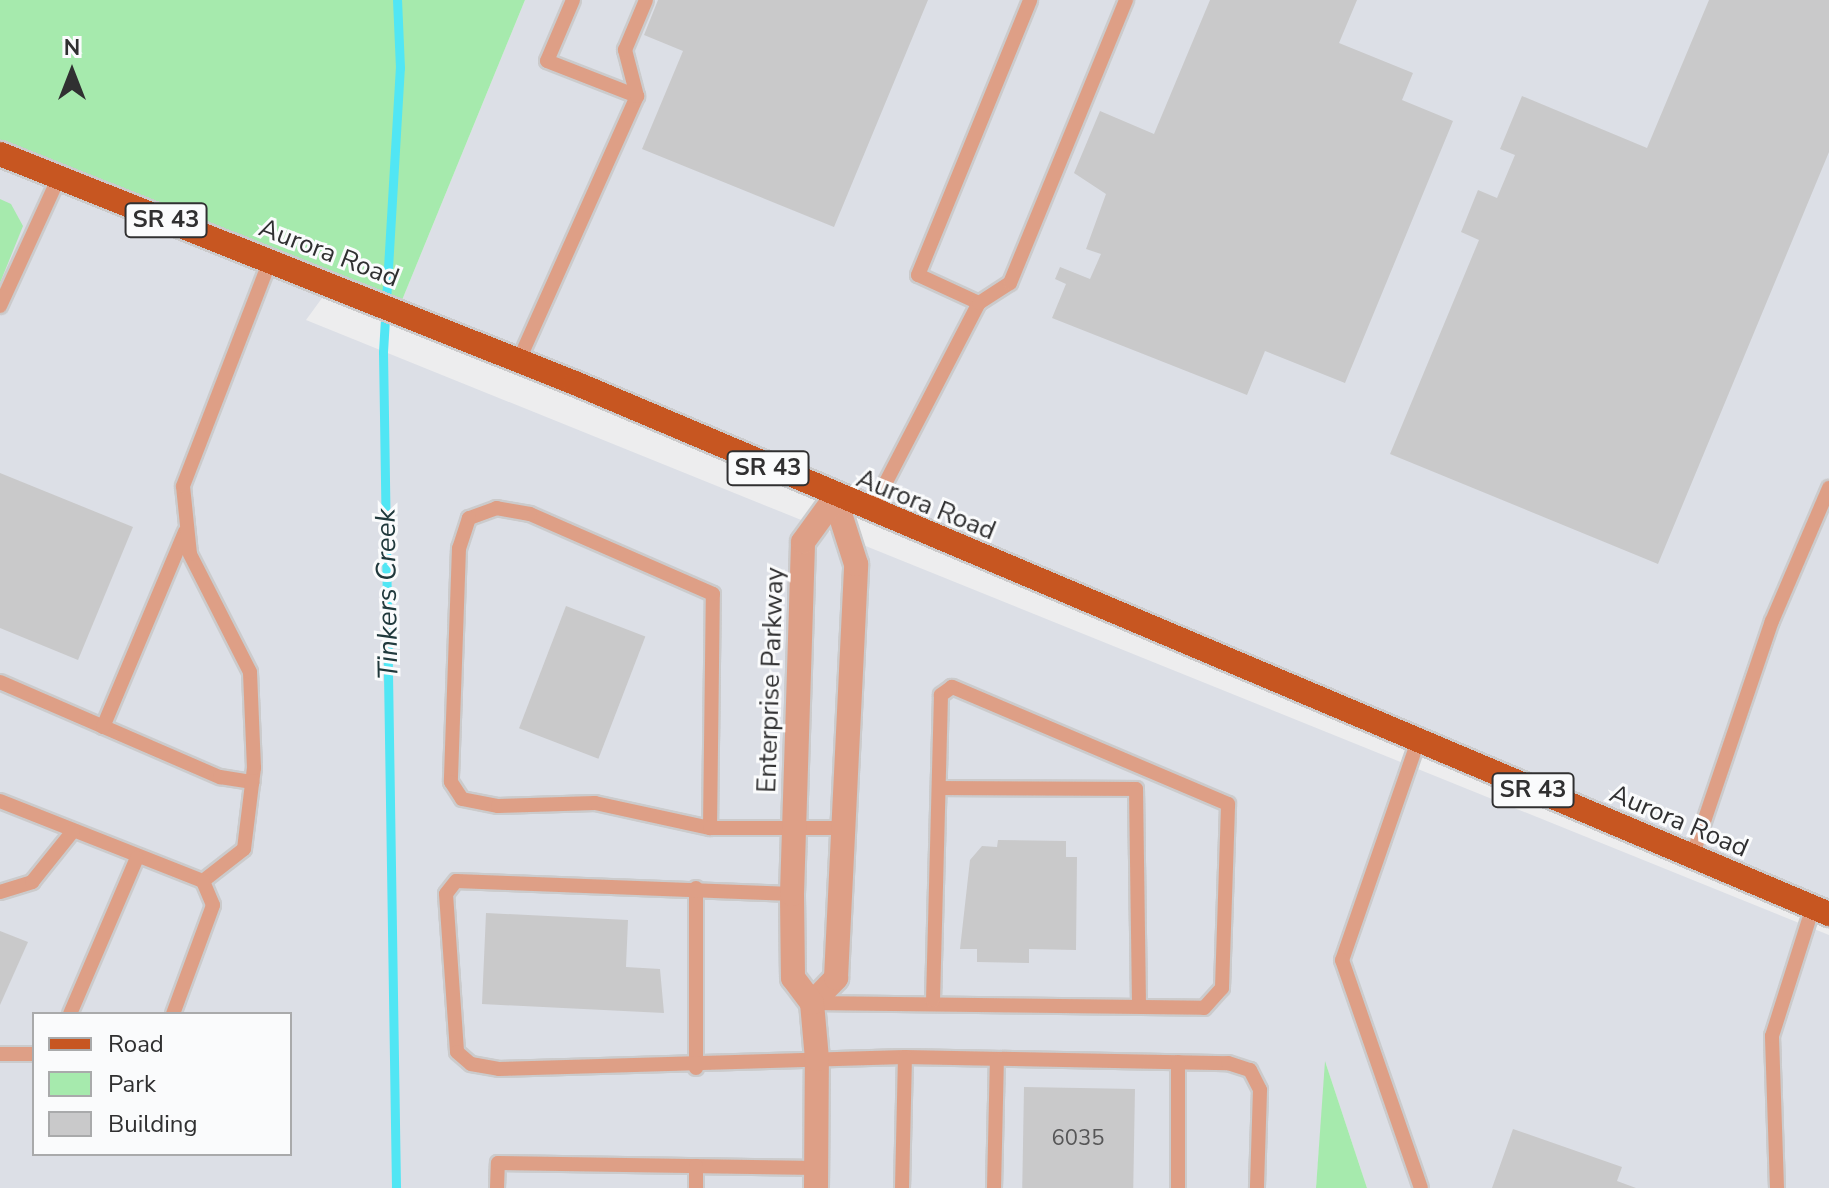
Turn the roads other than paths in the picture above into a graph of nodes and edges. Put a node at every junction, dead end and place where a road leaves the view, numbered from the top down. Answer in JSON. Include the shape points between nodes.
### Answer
{"nodes":[{"id":1,"x":573,"y":0,"type":"edge"},
{"id":2,"x":646,"y":0,"type":"edge"},
{"id":3,"x":1030,"y":0,"type":"edge"},
{"id":4,"x":1126,"y":0,"type":"edge"},
{"id":5,"x":637,"y":96,"type":"junction"},
{"id":6,"x":0,"y":154,"type":"edge"},
{"id":7,"x":59,"y":177,"type":"junction"},
{"id":8,"x":270,"y":261,"type":"junction"},
{"id":9,"x":979,"y":303,"type":"junction"},
{"id":10,"x":0,"y":306,"type":"edge"},
{"id":11,"x":519,"y":360,"type":"junction"},
{"id":12,"x":1829,"y":488,"type":"edge"},
{"id":13,"x":835,"y":498,"type":"junction"},
{"id":14,"x":871,"y":511,"type":"junction"},
{"id":15,"x":185,"y":532,"type":"junction"},
{"id":16,"x":0,"y":682,"type":"edge"},
{"id":17,"x":103,"y":727,"type":"junction"},
{"id":18,"x":1418,"y":741,"type":"junction"},
{"id":19,"x":1136,"y":762,"type":"junction"},
{"id":20,"x":253,"y":782,"type":"junction"},
{"id":21,"x":939,"y":788,"type":"junction"},
{"id":22,"x":1136,"y":789,"type":"junction"},
{"id":23,"x":0,"y":801,"type":"edge"},
{"id":24,"x":710,"y":828,"type":"junction"},
{"id":25,"x":794,"y":828,"type":"junction"},
{"id":26,"x":840,"y":828,"type":"junction"},
{"id":27,"x":73,"y":831,"type":"junction"},
{"id":28,"x":1692,"y":857,"type":"junction"},
{"id":29,"x":137,"y":858,"type":"junction"},
{"id":30,"x":203,"y":881,"type":"junction"},
{"id":31,"x":696,"y":888,"type":"junction"},
{"id":32,"x":0,"y":892,"type":"edge"},
{"id":33,"x":792,"y":894,"type":"junction"},
{"id":34,"x":1821,"y":911,"type":"edge"},
{"id":35,"x":933,"y":1000,"type":"junction"},
{"id":36,"x":812,"y":1003,"type":"junction"},
{"id":37,"x":1139,"y":1005,"type":"junction"},
{"id":38,"x":71,"y":1012,"type":"edge"},
{"id":39,"x":174,"y":1012,"type":"edge"},
{"id":40,"x":0,"y":1054,"type":"edge"},
{"id":41,"x":32,"y":1054,"type":"edge"},
{"id":42,"x":905,"y":1057,"type":"junction"},
{"id":43,"x":817,"y":1059,"type":"junction"},
{"id":44,"x":997,"y":1059,"type":"junction"},
{"id":45,"x":1178,"y":1062,"type":"junction"},
{"id":46,"x":696,"y":1068,"type":"junction"},
{"id":47,"x":696,"y":1166,"type":"junction"},
{"id":48,"x":816,"y":1178,"type":"edge"},
{"id":49,"x":497,"y":1188,"type":"edge"},
{"id":50,"x":696,"y":1188,"type":"edge"},
{"id":51,"x":902,"y":1188,"type":"edge"},
{"id":52,"x":994,"y":1188,"type":"edge"},
{"id":53,"x":1178,"y":1188,"type":"edge"},
{"id":54,"x":1257,"y":1188,"type":"edge"},
{"id":55,"x":1421,"y":1188,"type":"edge"},
{"id":56,"x":1777,"y":1188,"type":"edge"}],
"edges":[{"from":1,"to":5,"type":"lane","via":[[547,61]]},
{"from":2,"to":5,"type":"lane","via":[[625,50]]},
{"from":3,"to":9,"type":"lane","via":[[918,275]]},
{"from":4,"to":9,"type":"lane","via":[[1010,283]]},
{"from":5,"to":11,"type":"lane"},
{"from":6,"to":7,"type":"main road","name":"Aurora Road","number":"SR 43"},
{"from":7,"to":8,"type":"main road","name":"Aurora Road","number":"SR 43"},
{"from":7,"to":10,"type":"lane"},
{"from":8,"to":11,"type":"main road","name":"Aurora Road","number":"SR 43"},
{"from":8,"to":15,"type":"lane","via":[[201,423],[183,486]]},
{"from":9,"to":14,"type":"lane"},
{"from":11,"to":13,"type":"main road","name":"Aurora Road","number":"SR 43"},
{"from":12,"to":28,"type":"lane","via":[[1772,621]]},
{"from":13,"to":14,"type":"main road","name":"Aurora Road","number":"SR 43"},
{"from":13,"to":25,"type":"street","name":"Enterprise Parkway","via":[[803,542]]},
{"from":13,"to":26,"type":"street","via":[[856,564]]},
{"from":14,"to":18,"type":"main road","name":"Aurora Road","number":"SR 43"},
{"from":15,"to":17,"type":"lane"},
{"from":15,"to":20,"type":"lane","via":[[250,672]]},
{"from":16,"to":17,"type":"lane"},
{"from":17,"to":20,"type":"lane","via":[[220,777]]},
{"from":18,"to":28,"type":"main road","name":"Aurora Road","number":"SR 43"},
{"from":18,"to":55,"type":"lane","via":[[1342,960]]},
{"from":19,"to":21,"type":"lane","via":[[952,687],[941,695]]},
{"from":19,"to":22,"type":"lane"},
{"from":19,"to":37,"type":"lane","via":[[1228,804],[1222,988],[1204,1008]]},
{"from":20,"to":30,"type":"lane","via":[[244,849]]},
{"from":21,"to":22,"type":"lane"},
{"from":21,"to":35,"type":"lane"},
{"from":22,"to":37,"type":"lane"},
{"from":23,"to":27,"type":"lane"},
{"from":24,"to":24,"type":"lane","via":[[595,803],[498,806],[462,799],[451,782],[459,548],[469,518],[497,508],[530,514],[713,594]]},
{"from":24,"to":25,"type":"lane"},
{"from":25,"to":26,"type":"lane"},
{"from":25,"to":33,"type":"street","name":"Enterprise Parkway"},
{"from":26,"to":36,"type":"street","via":[[836,978]]},
{"from":27,"to":29,"type":"lane"},
{"from":27,"to":32,"type":"lane","via":[[32,882]]},
{"from":28,"to":34,"type":"main road","name":"Aurora Road","number":"SR 43"},
{"from":29,"to":30,"type":"lane"},
{"from":29,"to":38,"type":"lane"},
{"from":30,"to":39,"type":"lane","via":[[213,905]]},
{"from":31,"to":33,"type":"lane"},
{"from":31,"to":46,"type":"lane"},
{"from":31,"to":46,"type":"lane","via":[[475,879],[456,881],[446,894],[462,1059],[499,1069]]},
{"from":33,"to":36,"type":"street","name":"Enterprise Parkway","via":[[793,978]]},
{"from":34,"to":56,"type":"lane","via":[[1772,1036]]},
{"from":35,"to":36,"type":"lane"},
{"from":35,"to":37,"type":"lane"},
{"from":36,"to":43,"type":"street","name":"Enterprise Parkway"},
{"from":40,"to":41,"type":"lane"},
{"from":42,"to":43,"type":"lane"},
{"from":42,"to":44,"type":"lane"},
{"from":42,"to":51,"type":"lane"},
{"from":43,"to":46,"type":"lane"},
{"from":43,"to":48,"type":"street","name":"Enterprise Parkway"},
{"from":44,"to":45,"type":"lane"},
{"from":44,"to":52,"type":"lane"},
{"from":45,"to":53,"type":"lane"},
{"from":45,"to":54,"type":"lane","via":[[1250,1070],[1260,1090]]},
{"from":47,"to":48,"type":"lane"},
{"from":47,"to":49,"type":"lane","via":[[498,1163]]},
{"from":47,"to":50,"type":"lane"}]}
